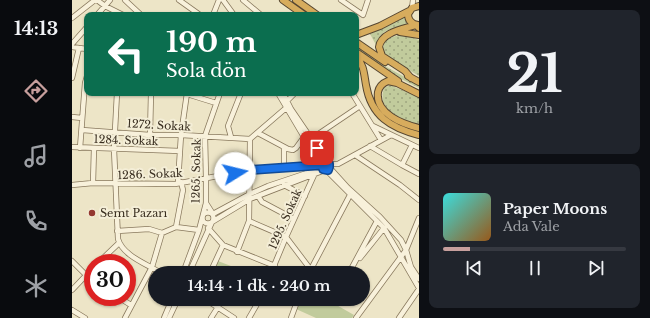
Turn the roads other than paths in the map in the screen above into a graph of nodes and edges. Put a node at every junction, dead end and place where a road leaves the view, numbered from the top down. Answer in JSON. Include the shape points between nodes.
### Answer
{"nodes":[{"id":1,"x":96,"y":0,"type":"edge"},
{"id":2,"x":110,"y":0,"type":"edge"},
{"id":3,"x":125,"y":0,"type":"edge"},
{"id":4,"x":179,"y":0,"type":"edge"},
{"id":5,"x":219,"y":0,"type":"edge"},
{"id":6,"x":224,"y":0,"type":"edge"},
{"id":7,"x":243,"y":0,"type":"edge"},
{"id":8,"x":283,"y":0,"type":"edge"},
{"id":9,"x":296,"y":0,"type":"edge"},
{"id":10,"x":341,"y":0,"type":"edge"},
{"id":11,"x":368,"y":0,"type":"edge"},
{"id":12,"x":413,"y":0,"type":"edge"},
{"id":13,"x":105,"y":6,"type":"junction"},
{"id":14,"x":419,"y":6,"type":"edge"},
{"id":15,"x":410,"y":9,"type":"junction"},
{"id":16,"x":100,"y":12,"type":"edge"},
{"id":17,"x":113,"y":12,"type":"edge"},
{"id":18,"x":138,"y":12,"type":"edge"},
{"id":19,"x":196,"y":12,"type":"edge"},
{"id":20,"x":214,"y":12,"type":"edge"},
{"id":21,"x":232,"y":12,"type":"edge"},
{"id":22,"x":257,"y":12,"type":"edge"},
{"id":23,"x":300,"y":12,"type":"edge"},
{"id":24,"x":313,"y":12,"type":"edge"},
{"id":25,"x":357,"y":12,"type":"edge"},
{"id":26,"x":359,"y":14,"type":"edge"},
{"id":27,"x":73,"y":15,"type":"edge"},
{"id":28,"x":418,"y":26,"type":"edge"},
{"id":29,"x":84,"y":31,"type":"edge"},
{"id":30,"x":396,"y":32,"type":"junction"},
{"id":31,"x":359,"y":34,"type":"edge"},
{"id":32,"x":419,"y":36,"type":"edge"},
{"id":33,"x":359,"y":44,"type":"edge"},
{"id":34,"x":72,"y":46,"type":"edge"},
{"id":35,"x":79,"y":48,"type":"junction"},
{"id":36,"x":84,"y":49,"type":"edge"},
{"id":37,"x":359,"y":54,"type":"edge"},
{"id":38,"x":359,"y":60,"type":"edge"},
{"id":39,"x":72,"y":78,"type":"edge"},
{"id":40,"x":411,"y":78,"type":"junction"},
{"id":41,"x":419,"y":82,"type":"edge"},
{"id":42,"x":419,"y":93,"type":"edge"},
{"id":43,"x":85,"y":96,"type":"edge"},
{"id":44,"x":117,"y":96,"type":"edge"},
{"id":45,"x":151,"y":96,"type":"edge"},
{"id":46,"x":187,"y":96,"type":"edge"},
{"id":47,"x":193,"y":96,"type":"edge"},
{"id":48,"x":219,"y":96,"type":"edge"},
{"id":49,"x":240,"y":96,"type":"edge"},
{"id":50,"x":280,"y":96,"type":"edge"},
{"id":51,"x":284,"y":96,"type":"edge"},
{"id":52,"x":292,"y":96,"type":"edge"},
{"id":53,"x":354,"y":96,"type":"edge"},
{"id":54,"x":287,"y":101,"type":"junction"},
{"id":55,"x":216,"y":103,"type":"junction"},
{"id":56,"x":360,"y":106,"type":"junction"},
{"id":57,"x":286,"y":108,"type":"junction"},
{"id":58,"x":72,"y":117,"type":"edge"},
{"id":59,"x":82,"y":118,"type":"junction"},
{"id":60,"x":373,"y":126,"type":"junction"},
{"id":61,"x":419,"y":128,"type":"edge"},
{"id":62,"x":82,"y":130,"type":"junction"},
{"id":63,"x":116,"y":132,"type":"junction"},
{"id":64,"x":258,"y":133,"type":"junction"},
{"id":65,"x":150,"y":135,"type":"junction"},
{"id":66,"x":181,"y":135,"type":"junction"},
{"id":67,"x":391,"y":135,"type":"junction"},
{"id":68,"x":419,"y":135,"type":"edge"},
{"id":69,"x":205,"y":136,"type":"junction"},
{"id":70,"x":304,"y":136,"type":"junction"},
{"id":71,"x":231,"y":137,"type":"junction"},
{"id":72,"x":250,"y":139,"type":"junction"},
{"id":73,"x":311,"y":139,"type":"junction"},
{"id":74,"x":381,"y":140,"type":"junction"},
{"id":75,"x":412,"y":145,"type":"junction"},
{"id":76,"x":370,"y":146,"type":"junction"},
{"id":77,"x":72,"y":147,"type":"edge"},
{"id":78,"x":284,"y":147,"type":"junction"},
{"id":79,"x":80,"y":148,"type":"junction"},
{"id":80,"x":94,"y":148,"type":"junction"},
{"id":81,"x":419,"y":148,"type":"edge"},
{"id":82,"x":114,"y":150,"type":"junction"},
{"id":83,"x":180,"y":151,"type":"junction"},
{"id":84,"x":355,"y":155,"type":"junction"},
{"id":85,"x":338,"y":164,"type":"junction"},
{"id":86,"x":402,"y":165,"type":"junction"},
{"id":87,"x":325,"y":166,"type":"junction"},
{"id":88,"x":284,"y":168,"type":"junction"},
{"id":89,"x":250,"y":170,"type":"junction"},
{"id":90,"x":315,"y":174,"type":"junction"},
{"id":91,"x":419,"y":174,"type":"edge"},
{"id":92,"x":336,"y":176,"type":"junction"},
{"id":93,"x":206,"y":178,"type":"junction"},
{"id":94,"x":93,"y":183,"type":"junction"},
{"id":95,"x":179,"y":183,"type":"junction"},
{"id":96,"x":115,"y":184,"type":"junction"},
{"id":97,"x":72,"y":185,"type":"edge"},
{"id":98,"x":284,"y":186,"type":"junction"},
{"id":99,"x":350,"y":195,"type":"junction"},
{"id":100,"x":258,"y":196,"type":"junction"},
{"id":101,"x":305,"y":196,"type":"junction"},
{"id":102,"x":250,"y":197,"type":"junction"},
{"id":103,"x":419,"y":200,"type":"edge"},
{"id":104,"x":206,"y":203,"type":"junction"},
{"id":105,"x":212,"y":214,"type":"junction"},
{"id":106,"x":203,"y":216,"type":"junction"},
{"id":107,"x":294,"y":218,"type":"junction"},
{"id":108,"x":419,"y":218,"type":"edge"},
{"id":109,"x":249,"y":221,"type":"junction"},
{"id":110,"x":377,"y":221,"type":"junction"},
{"id":111,"x":212,"y":222,"type":"junction"},
{"id":112,"x":176,"y":227,"type":"junction"},
{"id":113,"x":208,"y":228,"type":"junction"},
{"id":114,"x":384,"y":228,"type":"junction"},
{"id":115,"x":199,"y":230,"type":"junction"},
{"id":116,"x":117,"y":231,"type":"junction"},
{"id":117,"x":162,"y":233,"type":"junction"},
{"id":118,"x":413,"y":234,"type":"junction"},
{"id":119,"x":286,"y":237,"type":"junction"},
{"id":120,"x":419,"y":237,"type":"edge"},
{"id":121,"x":119,"y":243,"type":"junction"},
{"id":122,"x":223,"y":245,"type":"junction"},
{"id":123,"x":406,"y":250,"type":"junction"},
{"id":124,"x":237,"y":252,"type":"junction"},
{"id":125,"x":107,"y":254,"type":"edge"},
{"id":126,"x":401,"y":256,"type":"junction"},
{"id":127,"x":72,"y":261,"type":"edge"},
{"id":128,"x":150,"y":266,"type":"edge"},
{"id":129,"x":152,"y":266,"type":"edge"},
{"id":130,"x":186,"y":266,"type":"edge"},
{"id":131,"x":192,"y":266,"type":"edge"},
{"id":132,"x":213,"y":266,"type":"edge"},
{"id":133,"x":274,"y":266,"type":"joint"},
{"id":134,"x":306,"y":266,"type":"edge"},
{"id":135,"x":313,"y":266,"type":"edge"},
{"id":136,"x":354,"y":266,"type":"joint"},
{"id":137,"x":84,"y":275,"type":"edge"},
{"id":138,"x":148,"y":275,"type":"edge"},
{"id":139,"x":84,"y":277,"type":"edge"},
{"id":140,"x":419,"y":279,"type":"edge"},
{"id":141,"x":419,"y":289,"type":"edge"},
{"id":142,"x":72,"y":290,"type":"edge"},
{"id":143,"x":136,"y":297,"type":"edge"},
{"id":144,"x":370,"y":299,"type":"edge"},
{"id":145,"x":131,"y":306,"type":"edge"},
{"id":146,"x":169,"y":306,"type":"edge"},
{"id":147,"x":175,"y":306,"type":"edge"},
{"id":148,"x":256,"y":306,"type":"edge"},
{"id":149,"x":295,"y":306,"type":"edge"},
{"id":150,"x":366,"y":306,"type":"edge"},
{"id":151,"x":218,"y":307,"type":"joint"},
{"id":152,"x":72,"y":310,"type":"edge"},
{"id":153,"x":85,"y":318,"type":"edge"},
{"id":154,"x":125,"y":318,"type":"edge"},
{"id":155,"x":164,"y":318,"type":"edge"},
{"id":156,"x":170,"y":318,"type":"edge"},
{"id":157,"x":212,"y":318,"type":"edge"},
{"id":158,"x":234,"y":318,"type":"edge"},
{"id":159,"x":249,"y":318,"type":"edge"},
{"id":160,"x":291,"y":318,"type":"edge"},
{"id":161,"x":358,"y":318,"type":"edge"},
{"id":162,"x":400,"y":318,"type":"edge"}],
"edges":[{"from":1,"to":13,"type":"street"},
{"from":1,"to":27,"type":"street"},
{"from":2,"to":13,"type":"street"},
{"from":3,"to":18,"type":"street"},
{"from":4,"to":19,"type":"street"},
{"from":5,"to":20,"type":"street"},
{"from":6,"to":21,"type":"street"},
{"from":7,"to":22,"type":"street"},
{"from":8,"to":23,"type":"highway"},
{"from":9,"to":24,"type":"highway"},
{"from":10,"to":25,"type":"street"},
{"from":11,"to":26,"type":"street","via":[[362,16]]},
{"from":12,"to":15,"type":"street"},
{"from":13,"to":16,"type":"street"},
{"from":13,"to":17,"type":"street"},
{"from":14,"to":15,"type":"highway"},
{"from":15,"to":28,"type":"highway","via":[[410,21]]},
{"from":15,"to":31,"type":"highway","via":[[380,26]]},
{"from":28,"to":30,"type":"highway"},
{"from":29,"to":34,"type":"street"},
{"from":30,"to":32,"type":"highway"},
{"from":30,"to":40,"type":"highway","via":[[388,34],[381,42],[380,53]]},
{"from":33,"to":40,"type":"highway"},
{"from":34,"to":35,"type":"street"},
{"from":35,"to":36,"type":"street"},
{"from":35,"to":39,"type":"street"},
{"from":37,"to":42,"type":"highway","via":[[389,76]]},
{"from":38,"to":68,"type":"highway","via":[[364,68],[368,96],[379,115],[394,127]]},
{"from":40,"to":41,"type":"highway"},
{"from":42,"to":61,"type":"highway","via":[[388,81],[381,86],[378,93],[379,103],[385,112],[400,122]]},
{"from":43,"to":59,"type":"street"},
{"from":44,"to":63,"type":"street"},
{"from":45,"to":65,"type":"street"},
{"from":46,"to":66,"type":"street"},
{"from":47,"to":55,"type":"street"},
{"from":48,"to":55,"type":"street","name":"1265. Sokak"},
{"from":49,"to":71,"type":"street","via":[[228,126]]},
{"from":50,"to":57,"type":"street"},
{"from":51,"to":54,"type":"street"},
{"from":52,"to":54,"type":"street"},
{"from":53,"to":56,"type":"street"},
{"from":54,"to":73,"type":"street"},
{"from":55,"to":69,"type":"street","name":"1265. Sokak"},
{"from":56,"to":60,"type":"street"},
{"from":56,"to":73,"type":"street"},
{"from":57,"to":64,"type":"street"},
{"from":57,"to":70,"type":"street"},
{"from":58,"to":59,"type":"street"},
{"from":59,"to":62,"type":"street"},
{"from":60,"to":67,"type":"street"},
{"from":60,"to":74,"type":"street"},
{"from":62,"to":63,"type":"street","name":"1272. Sokak"},
{"from":62,"to":79,"type":"street"},
{"from":63,"to":65,"type":"street","name":"1272. Sokak"},
{"from":63,"to":82,"type":"street"},
{"from":64,"to":72,"type":"street"},
{"from":64,"to":78,"type":"street"},
{"from":65,"to":66,"type":"street","name":"1272. Sokak"},
{"from":66,"to":69,"type":"street","name":"1272. Sokak"},
{"from":66,"to":83,"type":"street"},
{"from":67,"to":74,"type":"street"},
{"from":67,"to":75,"type":"street"},
{"from":69,"to":71,"type":"street","name":"1272. Sokak"},
{"from":69,"to":93,"type":"street","name":"1265. Sokak"},
{"from":70,"to":78,"type":"street","via":[[296,148],[290,150]]},
{"from":70,"to":87,"type":"street"},
{"from":71,"to":72,"type":"street","name":"1272. Sokak"},
{"from":72,"to":89,"type":"street"},
{"from":73,"to":87,"type":"street","via":[[324,156]]},
{"from":74,"to":76,"type":"street"},
{"from":75,"to":81,"type":"street"},
{"from":75,"to":86,"type":"street"},
{"from":76,"to":84,"type":"street"},
{"from":76,"to":86,"type":"street"},
{"from":77,"to":79,"type":"street","name":"1284. Sokak"},
{"from":78,"to":88,"type":"street"},
{"from":79,"to":80,"type":"street","name":"1284. Sokak"},
{"from":80,"to":82,"type":"street","name":"1284. Sokak"},
{"from":80,"to":94,"type":"street"},
{"from":82,"to":83,"type":"street","name":"1284. Sokak"},
{"from":82,"to":96,"type":"street"},
{"from":83,"to":95,"type":"street"},
{"from":84,"to":85,"type":"street"},
{"from":84,"to":103,"type":"street"},
{"from":85,"to":87,"type":"street"},
{"from":85,"to":92,"type":"street"},
{"from":86,"to":91,"type":"street"},
{"from":87,"to":88,"type":"street","name":"1286. Sokak"},
{"from":87,"to":90,"type":"street"},
{"from":87,"to":92,"type":"street"},
{"from":87,"to":99,"type":"street"},
{"from":87,"to":102,"type":"street","via":[[268,186]]},
{"from":88,"to":89,"type":"street","name":"1286. Sokak"},
{"from":89,"to":93,"type":"street","name":"1286. Sokak"},
{"from":89,"to":102,"type":"street"},
{"from":90,"to":98,"type":"street"},
{"from":90,"to":101,"type":"street","name":"1295. Sokak"},
{"from":92,"to":123,"type":"street","via":[[389,227]]},
{"from":93,"to":95,"type":"street","name":"1286. Sokak"},
{"from":93,"to":104,"type":"street","name":"1265. Sokak"},
{"from":94,"to":96,"type":"street","name":"1286. Sokak"},
{"from":94,"to":97,"type":"street","name":"1286. Sokak"},
{"from":95,"to":96,"type":"street","name":"1286. Sokak"},
{"from":95,"to":112,"type":"street","via":[[184,190]]},
{"from":96,"to":116,"type":"street"},
{"from":98,"to":100,"type":"street"},
{"from":98,"to":101,"type":"street"},
{"from":99,"to":110,"type":"street"},
{"from":99,"to":135,"type":"street"},
{"from":100,"to":102,"type":"street"},
{"from":100,"to":107,"type":"street","via":[[262,202]]},
{"from":101,"to":107,"type":"street","name":"1295. Sokak"},
{"from":102,"to":105,"type":"street","name":"1265. Sokak"},
{"from":102,"to":109,"type":"street"},
{"from":102,"to":111,"type":"street"},
{"from":104,"to":105,"type":"street"},
{"from":104,"to":106,"type":"street","name":"1265. Sokak"},
{"from":105,"to":106,"type":"street","via":[[207,212]]},
{"from":105,"to":111,"type":"street"},
{"from":106,"to":111,"type":"street","via":[[205,223]]},
{"from":106,"to":115,"type":"street","name":"1265. Sokak"},
{"from":107,"to":119,"type":"street","name":"1295. Sokak"},
{"from":108,"to":118,"type":"street"},
{"from":109,"to":119,"type":"street"},
{"from":109,"to":124,"type":"street"},
{"from":110,"to":114,"type":"street"},
{"from":110,"to":136,"type":"street"},
{"from":111,"to":113,"type":"street"},
{"from":112,"to":115,"type":"street"},
{"from":112,"to":117,"type":"street"},
{"from":113,"to":122,"type":"street"},
{"from":113,"to":131,"type":"street"},
{"from":114,"to":126,"type":"street"},
{"from":114,"to":136,"type":"street"},
{"from":115,"to":130,"type":"street","name":"1265. Sokak"},
{"from":116,"to":117,"type":"street","via":[[149,228]]},
{"from":116,"to":121,"type":"street"},
{"from":117,"to":129,"type":"street"},
{"from":118,"to":120,"type":"street"},
{"from":118,"to":123,"type":"street"},
{"from":119,"to":133,"type":"street","name":"1295. Sokak"},
{"from":119,"to":134,"type":"street"},
{"from":121,"to":125,"type":"street"},
{"from":121,"to":128,"type":"street","via":[[122,248]]},
{"from":122,"to":124,"type":"street"},
{"from":122,"to":132,"type":"street"},
{"from":123,"to":126,"type":"street"},
{"from":123,"to":140,"type":"street","via":[[411,267]]},
{"from":124,"to":133,"type":"street"},
{"from":126,"to":141,"type":"street"},
{"from":126,"to":144,"type":"street"},
{"from":127,"to":137,"type":"street"},
{"from":138,"to":143,"type":"street"},
{"from":139,"to":142,"type":"street"},
{"from":141,"to":162,"type":"street"},
{"from":145,"to":154,"type":"street"},
{"from":146,"to":155,"type":"street"},
{"from":147,"to":156,"type":"street"},
{"from":148,"to":159,"type":"street"},
{"from":149,"to":160,"type":"street"},
{"from":150,"to":161,"type":"street"},
{"from":151,"to":157,"type":"street"},
{"from":151,"to":158,"type":"street"},
{"from":152,"to":153,"type":"street"}]}
